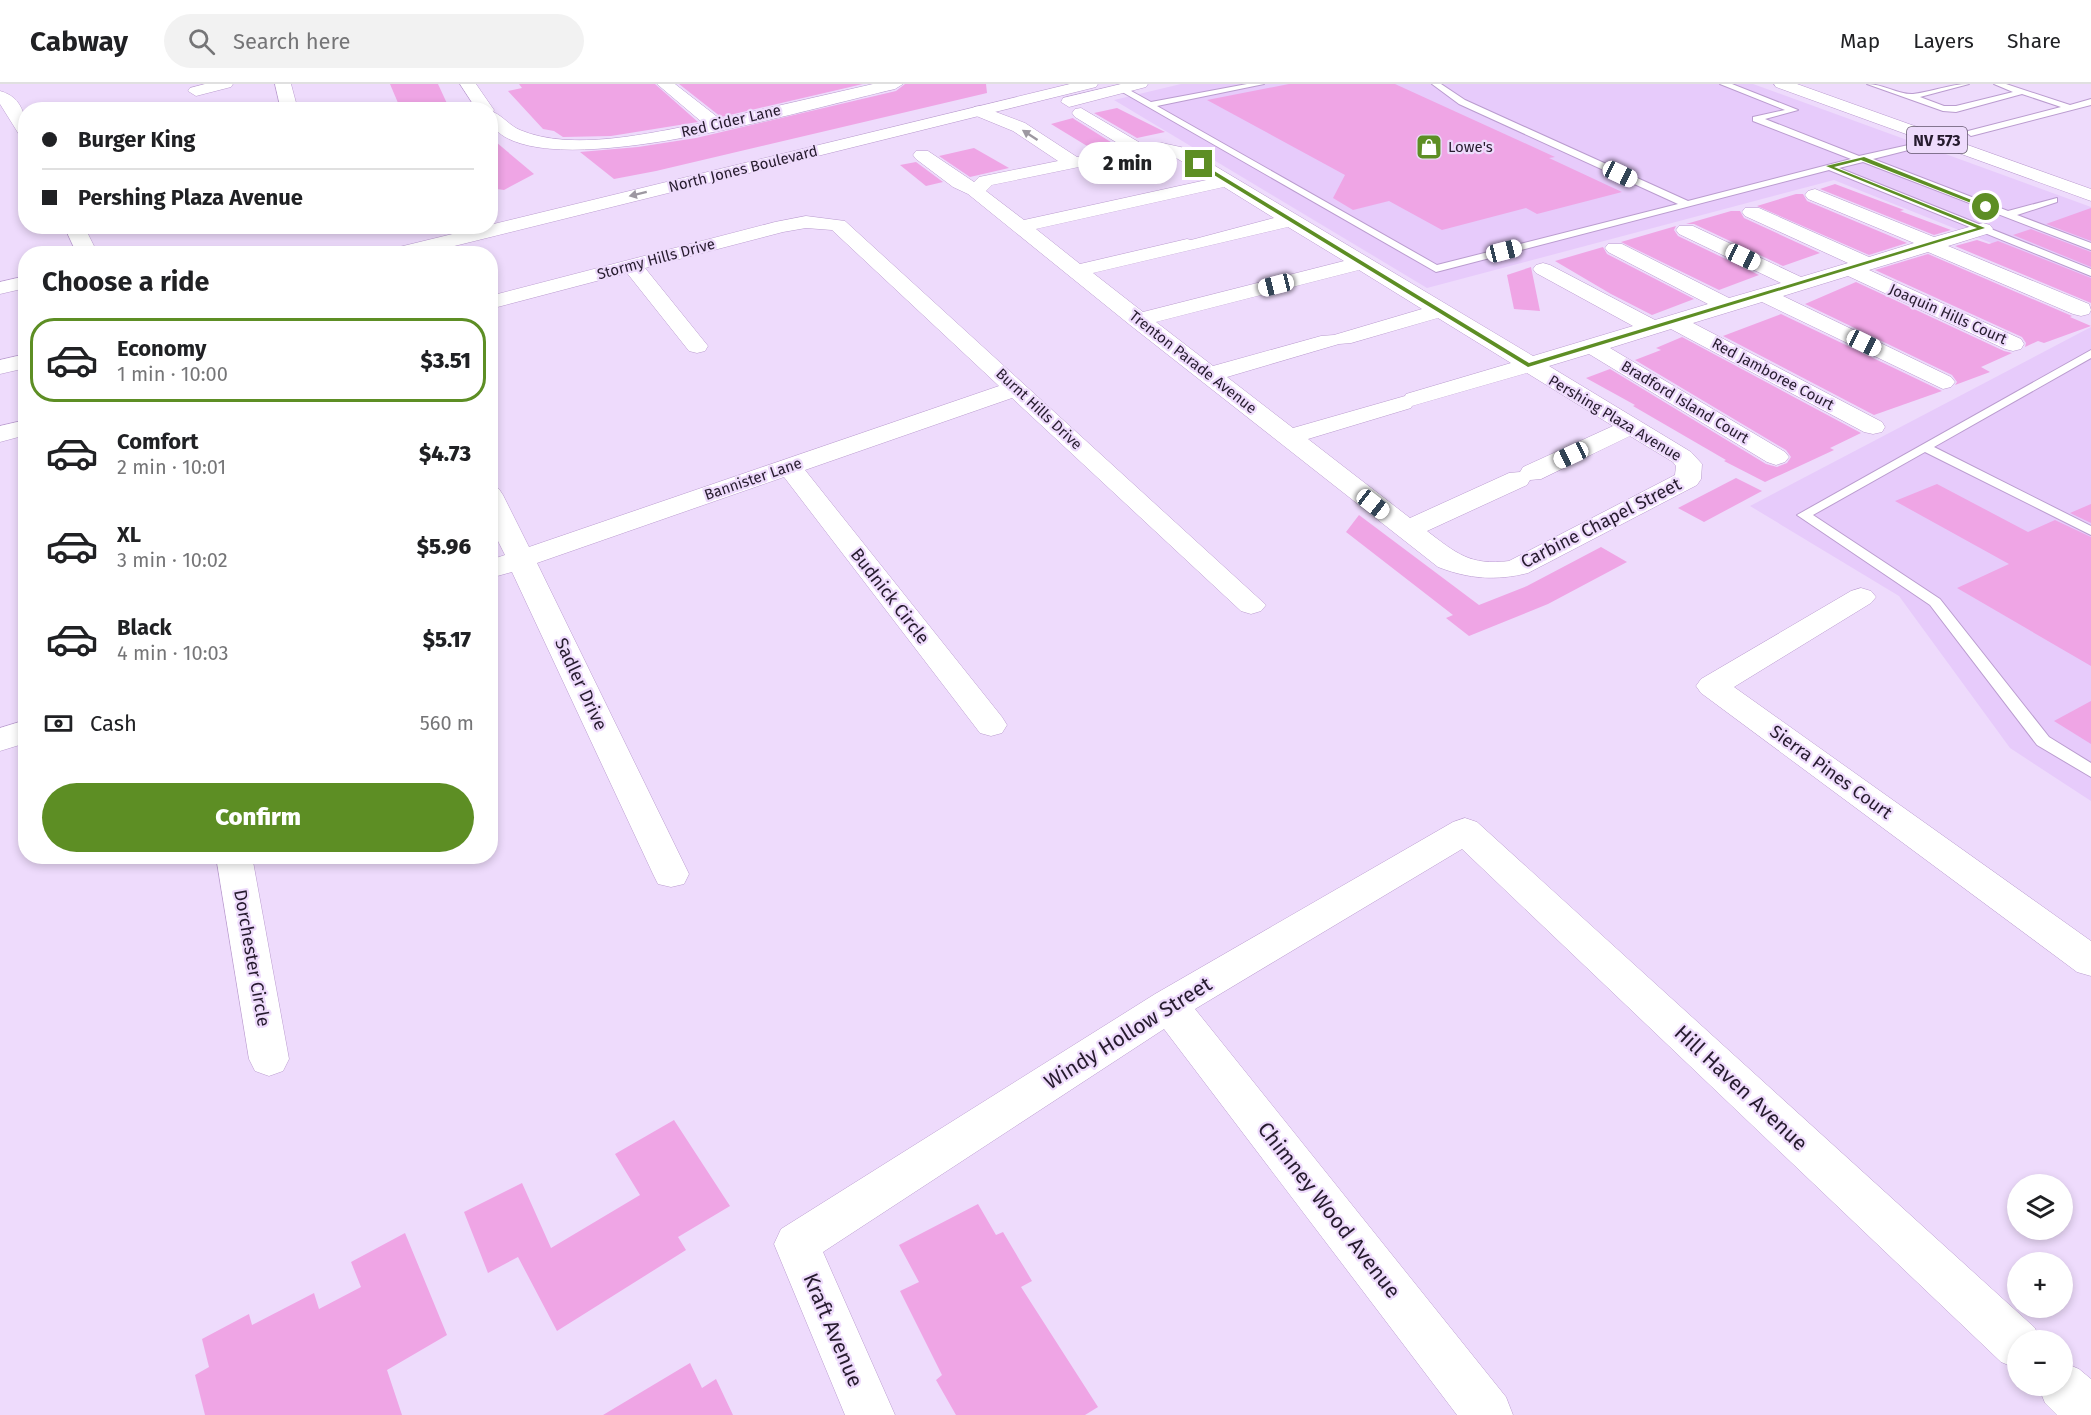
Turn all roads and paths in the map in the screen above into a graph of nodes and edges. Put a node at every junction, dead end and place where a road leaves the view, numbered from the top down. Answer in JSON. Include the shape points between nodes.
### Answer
{"nodes":[{"id":1,"x":225,"y":84,"type":"edge"},
{"id":2,"x":283,"y":84,"type":"edge"},
{"id":3,"x":468,"y":84,"type":"edge"},
{"id":4,"x":665,"y":84,"type":"edge"},
{"id":5,"x":895,"y":84,"type":"edge"},
{"id":6,"x":1090,"y":84,"type":"edge"},
{"id":7,"x":1140,"y":84,"type":"edge"},
{"id":8,"x":1260,"y":84,"type":"edge"},
{"id":9,"x":1436,"y":84,"type":"edge"},
{"id":10,"x":1724,"y":84,"type":"edge"},
{"id":11,"x":1784,"y":84,"type":"edge"},
{"id":12,"x":1829,"y":84,"type":"edge"},
{"id":13,"x":1871,"y":84,"type":"edge"},
{"id":14,"x":1965,"y":84,"type":"edge"},
{"id":15,"x":1998,"y":84,"type":"edge"},
{"id":16,"x":1121,"y":89,"type":"junction"},
{"id":17,"x":4,"y":91,"type":"edge"},
{"id":18,"x":196,"y":91,"type":"dead end"},
{"id":19,"x":2022,"y":92,"type":"junction"},
{"id":20,"x":1910,"y":98,"type":"junction"},
{"id":21,"x":288,"y":102,"type":"edge"},
{"id":22,"x":480,"y":102,"type":"edge"},
{"id":23,"x":2091,"y":102,"type":"edge"},
{"id":24,"x":1150,"y":105,"type":"junction"},
{"id":25,"x":2070,"y":107,"type":"junction"},
{"id":26,"x":1081,"y":113,"type":"dead end"},
{"id":27,"x":2091,"y":114,"type":"edge"},
{"id":28,"x":988,"y":115,"type":"junction"},
{"id":29,"x":18,"y":118,"type":"edge"},
{"id":30,"x":498,"y":124,"type":"edge"},
{"id":31,"x":717,"y":124,"type":"junction"},
{"id":32,"x":1971,"y":134,"type":"junction"},
{"id":33,"x":1937,"y":140,"type":"junction"},
{"id":34,"x":2004,"y":145,"type":"dead end"},
{"id":35,"x":1140,"y":150,"type":"junction"},
{"id":36,"x":922,"y":155,"type":"dead end"},
{"id":37,"x":1860,"y":158,"type":"junction"},
{"id":38,"x":1075,"y":164,"type":"junction"},
{"id":39,"x":1829,"y":166,"type":"junction"},
{"id":40,"x":1054,"y":168,"type":"junction"},
{"id":41,"x":2091,"y":179,"type":"edge"},
{"id":42,"x":1227,"y":181,"type":"junction"},
{"id":43,"x":976,"y":190,"type":"junction"},
{"id":44,"x":1815,"y":195,"type":"dead end"},
{"id":45,"x":2091,"y":195,"type":"edge"},
{"id":46,"x":2054,"y":200,"type":"dead end"},
{"id":47,"x":1686,"y":204,"type":"junction"},
{"id":48,"x":1752,"y":212,"type":"dead end"},
{"id":49,"x":2007,"y":215,"type":"junction"},
{"id":50,"x":1291,"y":220,"type":"junction"},
{"id":51,"x":823,"y":222,"type":"joint"},
{"id":52,"x":1020,"y":227,"type":"junction"},
{"id":53,"x":1983,"y":228,"type":"junction"},
{"id":54,"x":498,"y":230,"type":"edge"},
{"id":55,"x":1686,"y":230,"type":"dead end"},
{"id":56,"x":480,"y":234,"type":"edge"},
{"id":57,"x":1931,"y":245,"type":"junction"},
{"id":58,"x":429,"y":246,"type":"edge"},
{"id":59,"x":489,"y":246,"type":"edge"},
{"id":60,"x":2091,"y":247,"type":"edge"},
{"id":61,"x":1615,"y":248,"type":"dead end"},
{"id":62,"x":1361,"y":263,"type":"junction"},
{"id":63,"x":632,"y":266,"type":"junction"},
{"id":64,"x":1859,"y":266,"type":"junction"},
{"id":65,"x":1543,"y":269,"type":"dead end"},
{"id":66,"x":1076,"y":271,"type":"junction"},
{"id":67,"x":2091,"y":273,"type":"edge"},
{"id":68,"x":18,"y":284,"type":"edge"},
{"id":69,"x":1800,"y":284,"type":"junction"},
{"id":70,"x":0,"y":288,"type":"edge"},
{"id":71,"x":1765,"y":295,"type":"junction"},
{"id":72,"x":498,"y":301,"type":"edge"},
{"id":73,"x":1728,"y":306,"type":"junction"},
{"id":74,"x":2081,"y":309,"type":"dead end"},
{"id":75,"x":1440,"y":311,"type":"junction"},
{"id":76,"x":1138,"y":320,"type":"junction"},
{"id":77,"x":1664,"y":325,"type":"junction"},
{"id":78,"x":2013,"y":344,"type":"dead end"},
{"id":79,"x":18,"y":345,"type":"edge"},
{"id":80,"x":697,"y":346,"type":"dead end"},
{"id":81,"x":1593,"y":347,"type":"junction"},
{"id":82,"x":0,"y":350,"type":"edge"},
{"id":83,"x":2091,"y":353,"type":"edge"},
{"id":84,"x":18,"y":363,"type":"edge"},
{"id":85,"x":1528,"y":365,"type":"junction"},
{"id":86,"x":0,"y":368,"type":"edge"},
{"id":87,"x":1209,"y":375,"type":"junction"},
{"id":88,"x":1943,"y":382,"type":"dead end"},
{"id":89,"x":1016,"y":387,"type":"junction"},
{"id":90,"x":1630,"y":427,"type":"junction"},
{"id":91,"x":1873,"y":427,"type":"dead end"},
{"id":92,"x":18,"y":429,"type":"edge"},
{"id":93,"x":0,"y":434,"type":"edge"},
{"id":94,"x":1288,"y":437,"type":"junction"},
{"id":95,"x":1925,"y":447,"type":"junction"},
{"id":96,"x":1776,"y":457,"type":"dead end"},
{"id":97,"x":1689,"y":464,"type":"joint"},
{"id":98,"x":789,"y":466,"type":"junction"},
{"id":99,"x":498,"y":511,"type":"edge"},
{"id":100,"x":1407,"y":530,"type":"junction"},
{"id":101,"x":2091,"y":531,"type":"edge"},
{"id":102,"x":522,"y":559,"type":"junction"},
{"id":103,"x":498,"y":567,"type":"edge"},
{"id":104,"x":1464,"y":568,"type":"joint"},
{"id":105,"x":1862,"y":597,"type":"dead end"},
{"id":106,"x":1251,"y":605,"type":"dead end"},
{"id":107,"x":991,"y":725,"type":"dead end"},
{"id":108,"x":18,"y":734,"type":"edge"},
{"id":109,"x":0,"y":740,"type":"edge"},
{"id":110,"x":2091,"y":771,"type":"edge"},
{"id":111,"x":1465,"y":831,"type":"joint"},
{"id":112,"x":235,"y":864,"type":"edge"},
{"id":113,"x":671,"y":874,"type":"dead end"},
{"id":114,"x":2091,"y":961,"type":"edge"},
{"id":115,"x":1169,"y":1005,"type":"junction"},
{"id":116,"x":269,"y":1059,"type":"dead end"},
{"id":117,"x":797,"y":1244,"type":"joint"},
{"id":118,"x":2007,"y":1335,"type":"edge"},
{"id":119,"x":2073,"y":1396,"type":"edge"},
{"id":120,"x":2091,"y":1413,"type":"edge"},
{"id":121,"x":870,"y":1415,"type":"edge"},
{"id":122,"x":1488,"y":1415,"type":"edge"}],
"edges":[{"from":1,"to":18,"type":"street"},
{"from":2,"to":21,"type":"street"},
{"from":3,"to":22,"type":"street"},
{"from":4,"to":31,"type":"street"},
{"from":5,"to":31,"type":"street","name":"Red Cider Lane"},
{"from":6,"to":28,"type":"street","name":"North Jones Boulevard"},
{"from":7,"to":16,"type":"street","name":"North Jones Boulevard"},
{"from":8,"to":24,"type":"lane"},
{"from":9,"to":47,"type":"lane","via":[[1462,102]]},
{"from":10,"to":37,"type":"lane","via":[[1794,110],[1756,118]]},
{"from":11,"to":32,"type":"street","via":[[1818,89],[1930,128]]},
{"from":11,"to":33,"type":"street","number":"NV 573"},
{"from":12,"to":32,"type":"street","number":"NV 573"},
{"from":13,"to":20,"type":"lane"},
{"from":14,"to":20,"type":"lane"},
{"from":15,"to":19,"type":"lane"},
{"from":16,"to":24,"type":"lane"},
{"from":16,"to":28,"type":"street","name":"North Jones Boulevard"},
{"from":17,"to":29,"type":"street"},
{"from":19,"to":20,"type":"lane","via":[[1956,109]]},
{"from":19,"to":25,"type":"lane"},
{"from":23,"to":25,"type":"lane"},
{"from":24,"to":47,"type":"lane","via":[[1436,269]]},
{"from":25,"to":27,"type":"lane"},
{"from":25,"to":32,"type":"lane"},
{"from":26,"to":35,"type":"street"},
{"from":38,"to":28,"type":"street","one_way":true,"via":[[1019,127]]},
{"from":28,"to":40,"type":"street","via":[[1002,131]]},
{"from":28,"to":54,"type":"street","name":"North Jones Boulevard","one_way":true},
{"from":28,"to":59,"type":"street","name":"North Jones Boulevard"},
{"from":30,"to":31,"type":"street","name":"Red Cider Lane","via":[[511,133],[542,141],[599,144],[647,140]]},
{"from":32,"to":34,"type":"street","number":"NV 573"},
{"from":33,"to":37,"type":"lane"},
{"from":33,"to":41,"type":"street","via":[[1969,142]]},
{"from":33,"to":45,"type":"street","number":"NV 573"},
{"from":35,"to":38,"type":"street"},
{"from":35,"to":42,"type":"street","name":"Pershing Plaza Avenue","via":[[1170,149]]},
{"from":36,"to":43,"type":"street","name":"Trenton Parade Avenue"},
{"from":37,"to":39,"type":"lane"},
{"from":37,"to":49,"type":"lane"},
{"from":38,"to":40,"type":"street"},
{"from":39,"to":47,"type":"lane"},
{"from":39,"to":53,"type":"lane"},
{"from":40,"to":43,"type":"street","via":[[986,182]]},
{"from":42,"to":50,"type":"street","name":"Pershing Plaza Avenue"},
{"from":42,"to":52,"type":"street"},
{"from":43,"to":52,"type":"street","name":"Trenton Parade Avenue"},
{"from":44,"to":57,"type":"street"},
{"from":46,"to":49,"type":"lane"},
{"from":48,"to":64,"type":"street","name":"Joaquin Hills Court"},
{"from":49,"to":60,"type":"lane"},
{"from":50,"to":62,"type":"street","name":"Pershing Plaza Avenue"},
{"from":50,"to":66,"type":"street"},
{"from":51,"to":63,"type":"street","name":"Stormy Hills Drive","via":[[782,226]]},
{"from":51,"to":89,"type":"street","name":"Burnt Hills Drive","via":[[838,225]]},
{"from":52,"to":66,"type":"street","name":"Trenton Parade Avenue"},
{"from":53,"to":57,"type":"street"},
{"from":53,"to":67,"type":"lane"},
{"from":55,"to":69,"type":"street"},
{"from":56,"to":58,"type":"street","name":"North Jones Boulevard","one_way":true},
{"from":57,"to":64,"type":"street"},
{"from":57,"to":74,"type":"street"},
{"from":61,"to":73,"type":"street"},
{"from":62,"to":75,"type":"street","name":"Pershing Plaza Avenue"},
{"from":62,"to":76,"type":"street"},
{"from":63,"to":72,"type":"street","name":"Stormy Hills Drive"},
{"from":63,"to":80,"type":"street"},
{"from":64,"to":69,"type":"street"},
{"from":64,"to":78,"type":"street","name":"Joaquin Hills Court"},
{"from":65,"to":77,"type":"street","name":"Red Jamboree Court"},
{"from":66,"to":76,"type":"street","name":"Trenton Parade Avenue"},
{"from":68,"to":70,"type":"street"},
{"from":69,"to":71,"type":"street"},
{"from":71,"to":73,"type":"street"},
{"from":71,"to":88,"type":"street"},
{"from":73,"to":77,"type":"street"},
{"from":75,"to":85,"type":"street","name":"Pershing Plaza Avenue"},
{"from":75,"to":87,"type":"street"},
{"from":76,"to":87,"type":"street","name":"Trenton Parade Avenue"},
{"from":77,"to":81,"type":"street"},
{"from":77,"to":91,"type":"street","name":"Red Jamboree Court"},
{"from":79,"to":82,"type":"street"},
{"from":81,"to":85,"type":"street"},
{"from":81,"to":96,"type":"street","name":"Bradford Island Court"},
{"from":83,"to":95,"type":"lane"},
{"from":84,"to":86,"type":"street"},
{"from":85,"to":90,"type":"street","name":"Pershing Plaza Avenue"},
{"from":85,"to":94,"type":"street"},
{"from":87,"to":94,"type":"street","name":"Trenton Parade Avenue"},
{"from":89,"to":98,"type":"street","name":"Bannister Lane"},
{"from":89,"to":106,"type":"street","name":"Burnt Hills Drive"},
{"from":90,"to":97,"type":"street","name":"Pershing Plaza Avenue"},
{"from":90,"to":100,"type":"street"},
{"from":92,"to":93,"type":"street"},
{"from":94,"to":100,"type":"street","name":"Trenton Parade Avenue"},
{"from":95,"to":101,"type":"lane"},
{"from":95,"to":110,"type":"lane","via":[[1804,515],[1935,602],[2043,741]]},
{"from":97,"to":104,"type":"street","name":"Carbine Chapel Street","via":[[1688,479],[1679,485],[1518,567],[1493,572]]},
{"from":98,"to":102,"type":"street","name":"Bannister Lane"},
{"from":98,"to":107,"type":"street","name":"Budnick Circle"},
{"from":99,"to":102,"type":"street","name":"Sadler Drive"},
{"from":100,"to":104,"type":"street","name":"Trenton Parade Avenue","via":[[1448,561]]},
{"from":102,"to":103,"type":"street","name":"Bannister Lane"},
{"from":102,"to":113,"type":"street","name":"Sadler Drive"},
{"from":105,"to":114,"type":"street","name":"Sierra Pines Court","via":[[1712,686]]},
{"from":108,"to":109,"type":"street"},
{"from":111,"to":115,"type":"street","name":"Windy Hollow Street"},
{"from":111,"to":118,"type":"street","name":"Hill Haven Avenue"},
{"from":112,"to":116,"type":"street","name":"Dorchester Circle"},
{"from":115,"to":117,"type":"street","name":"Windy Hollow Street"},
{"from":115,"to":122,"type":"street","name":"Chimney Wood Avenue"},
{"from":117,"to":121,"type":"street","name":"Kraft Avenue"},
{"from":119,"to":120,"type":"street"}]}
